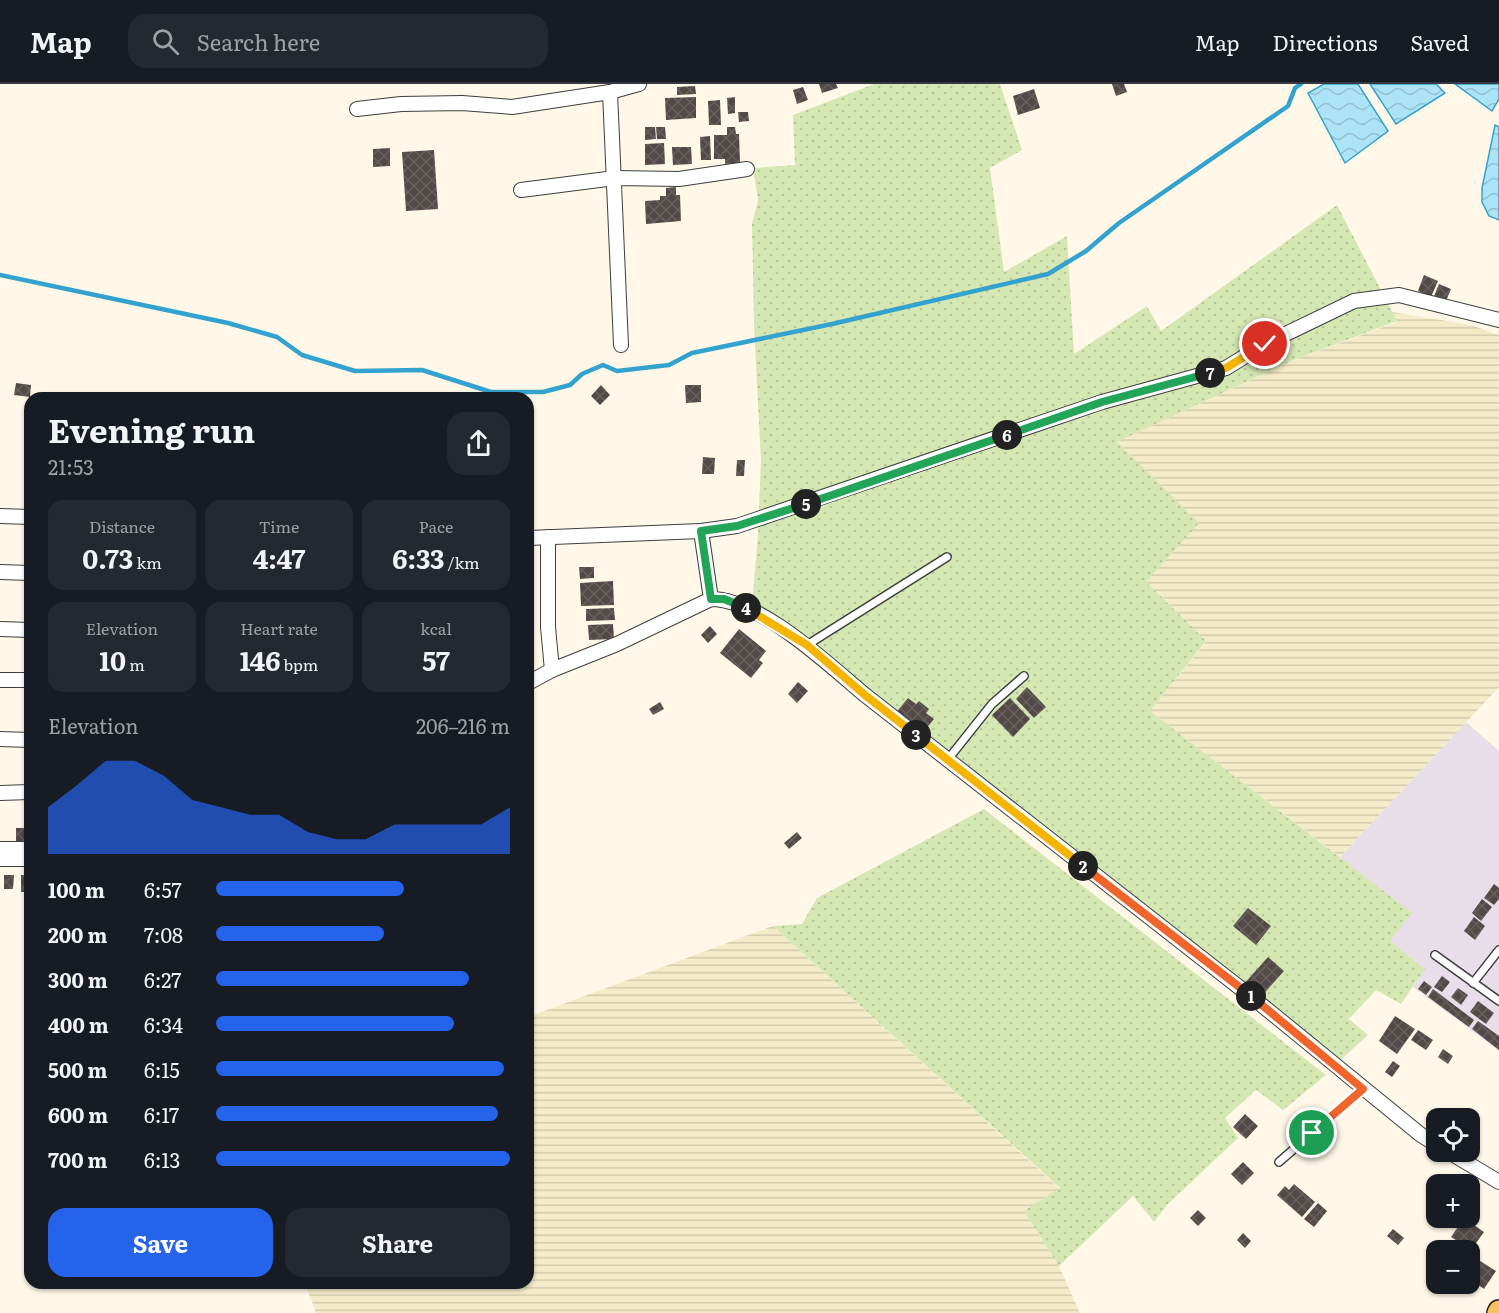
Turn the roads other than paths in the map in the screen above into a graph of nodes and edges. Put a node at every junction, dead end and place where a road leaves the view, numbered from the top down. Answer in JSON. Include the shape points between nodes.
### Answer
{"nodes":[{"id":1,"x":639,"y":84,"type":"edge"},
{"id":2,"x":610,"y":92,"type":"junction"},
{"id":3,"x":357,"y":109,"type":"dead end"},
{"id":4,"x":747,"y":169,"type":"dead end"},
{"id":5,"x":615,"y":178,"type":"junction"},
{"id":6,"x":520,"y":190,"type":"dead end"},
{"id":7,"x":1499,"y":320,"type":"edge"},
{"id":8,"x":621,"y":345,"type":"dead end"},
{"id":9,"x":0,"y":516,"type":"edge"},
{"id":10,"x":24,"y":517,"type":"edge"},
{"id":11,"x":701,"y":531,"type":"junction"},
{"id":12,"x":548,"y":537,"type":"junction"},
{"id":13,"x":534,"y":538,"type":"edge"},
{"id":14,"x":947,"y":557,"type":"dead end"},
{"id":15,"x":0,"y":572,"type":"edge"},
{"id":16,"x":24,"y":573,"type":"edge"},
{"id":17,"x":711,"y":599,"type":"junction"},
{"id":18,"x":0,"y":629,"type":"edge"},
{"id":19,"x":24,"y":630,"type":"edge"},
{"id":20,"x":807,"y":645,"type":"junction"},
{"id":21,"x":552,"y":670,"type":"junction"},
{"id":22,"x":1024,"y":676,"type":"dead end"},
{"id":23,"x":0,"y":680,"type":"edge"},
{"id":24,"x":24,"y":680,"type":"edge"},
{"id":25,"x":534,"y":680,"type":"edge"},
{"id":26,"x":0,"y":739,"type":"edge"},
{"id":27,"x":24,"y":740,"type":"edge"},
{"id":28,"x":949,"y":758,"type":"junction"},
{"id":29,"x":24,"y":792,"type":"edge"},
{"id":30,"x":0,"y":793,"type":"edge"},
{"id":31,"x":0,"y":849,"type":"edge"},
{"id":32,"x":24,"y":849,"type":"edge"},
{"id":33,"x":0,"y":859,"type":"edge"},
{"id":34,"x":24,"y":859,"type":"edge"},
{"id":35,"x":1499,"y":950,"type":"edge"},
{"id":36,"x":1435,"y":955,"type":"dead end"},
{"id":37,"x":1473,"y":982,"type":"junction"},
{"id":38,"x":1499,"y":1001,"type":"edge"},
{"id":39,"x":1363,"y":1089,"type":"junction"},
{"id":40,"x":1426,"y":1138,"type":"edge"},
{"id":41,"x":1279,"y":1162,"type":"dead end"},
{"id":42,"x":1466,"y":1162,"type":"edge"},
{"id":43,"x":1499,"y":1182,"type":"edge"}],
"edges":[{"from":1,"to":2,"type":"street"},
{"from":2,"to":3,"type":"street","via":[[512,107],[462,103]]},
{"from":2,"to":5,"type":"street"},
{"from":4,"to":5,"type":"street","via":[[679,179]]},
{"from":5,"to":6,"type":"street"},
{"from":5,"to":8,"type":"street"},
{"from":7,"to":11,"type":"street","via":[[1399,295],[1354,301],[1265,344],[1226,368],[1102,402],[760,519]]},
{"from":9,"to":10,"type":"street"},
{"from":11,"to":12,"type":"street"},
{"from":11,"to":17,"type":"street"},
{"from":12,"to":13,"type":"street"},
{"from":12,"to":21,"type":"street"},
{"from":14,"to":20,"type":"lane"},
{"from":15,"to":16,"type":"street"},
{"from":17,"to":20,"type":"street","via":[[740,604]]},
{"from":17,"to":21,"type":"street"},
{"from":18,"to":19,"type":"street"},
{"from":20,"to":28,"type":"street","via":[[865,695]]},
{"from":21,"to":25,"type":"street"},
{"from":22,"to":28,"type":"lane","via":[[992,704]]},
{"from":23,"to":24,"type":"street"},
{"from":26,"to":27,"type":"street"},
{"from":28,"to":39,"type":"street"},
{"from":29,"to":30,"type":"street"},
{"from":31,"to":32,"type":"street"},
{"from":33,"to":34,"type":"street"},
{"from":35,"to":37,"type":"lane"},
{"from":36,"to":37,"type":"lane"},
{"from":37,"to":38,"type":"lane"},
{"from":39,"to":40,"type":"street"},
{"from":39,"to":41,"type":"lane"},
{"from":42,"to":43,"type":"street"}]}
